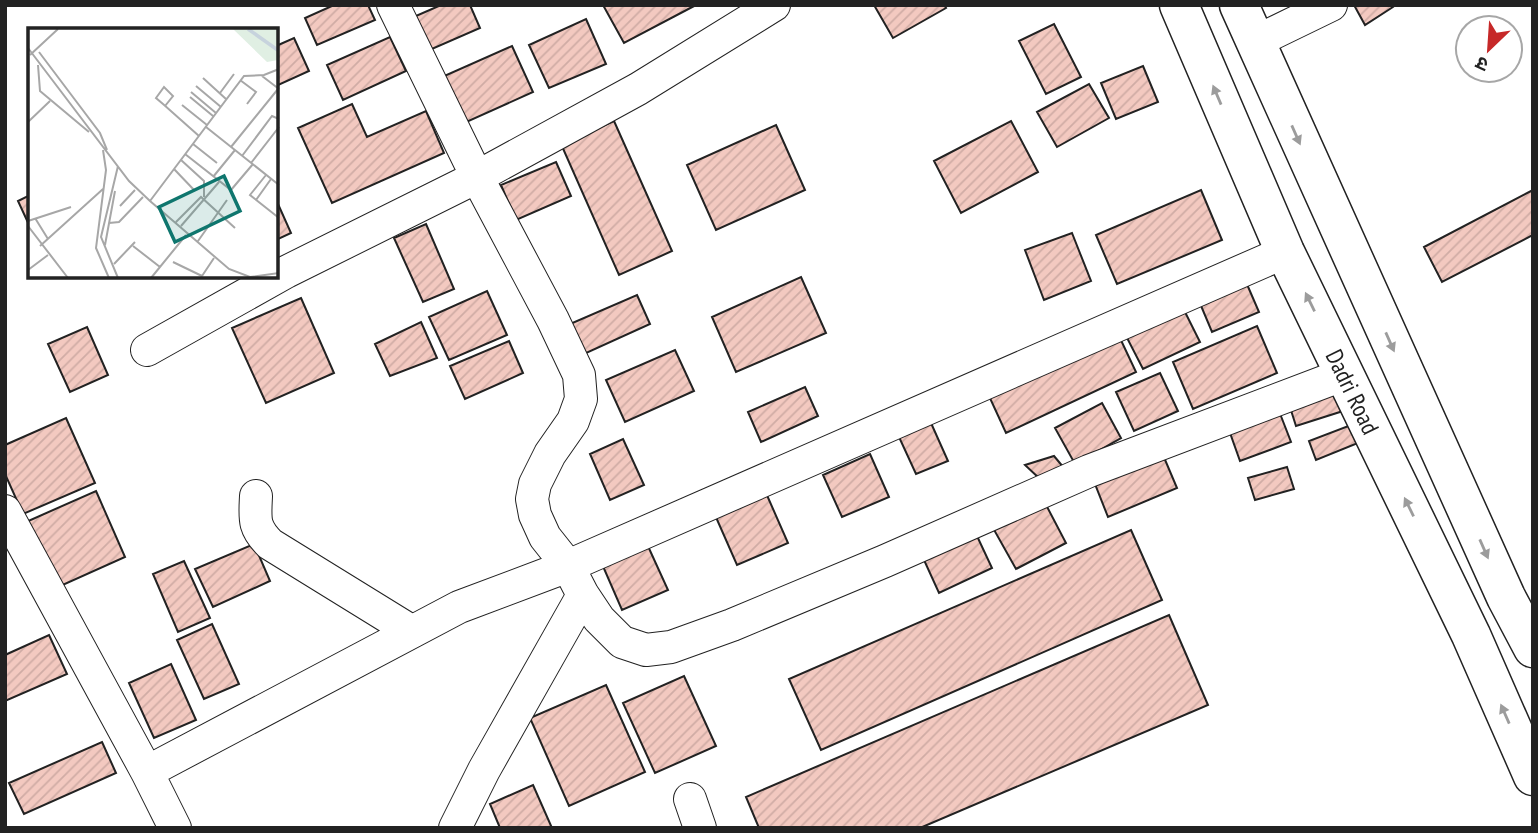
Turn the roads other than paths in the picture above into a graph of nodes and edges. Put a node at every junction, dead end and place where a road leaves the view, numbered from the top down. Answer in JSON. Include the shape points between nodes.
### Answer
{"nodes":[{"id":1,"x":393,"y":5,"type":"edge"},
{"id":2,"x":774,"y":5,"type":"edge"},
{"id":3,"x":1179,"y":5,"type":"edge"},
{"id":4,"x":1239,"y":5,"type":"edge"},
{"id":5,"x":1331,"y":5,"type":"edge"},
{"id":6,"x":1255,"y":43,"type":"junction"},
{"id":7,"x":477,"y":177,"type":"junction"},
{"id":8,"x":1286,"y":252,"type":"junction"},
{"id":9,"x":278,"y":276,"type":"edge"},
{"id":10,"x":275,"y":278,"type":"edge"},
{"id":11,"x":147,"y":349,"type":"dead end"},
{"id":12,"x":1345,"y":374,"type":"junction"},
{"id":13,"x":256,"y":496,"type":"dead end"},
{"id":14,"x":5,"y":510,"type":"edge"},
{"id":15,"x":568,"y":566,"type":"junction"},
{"id":16,"x":583,"y":595,"type":"junction"},
{"id":17,"x":411,"y":631,"type":"junction"},
{"id":18,"x":1533,"y":648,"type":"edge"},
{"id":19,"x":147,"y":772,"type":"junction"},
{"id":20,"x":1533,"y":776,"type":"edge"},
{"id":21,"x":175,"y":828,"type":"edge"},
{"id":22,"x":455,"y":828,"type":"edge"}],
"edges":[{"from":1,"to":7,"type":"street"},
{"from":2,"to":7,"type":"street","via":[[639,89]]},
{"from":8,"to":3,"type":"main road","name":"Dadri Road","one_way":true},
{"from":4,"to":6,"type":"main road"},
{"from":5,"to":6,"type":"street"},
{"from":6,"to":18,"type":"main road","one_way":true,"via":[[1494,572]]},
{"from":7,"to":9,"type":"street"},
{"from":7,"to":15,"type":"street","via":[[579,374],[581,399],[573,421],[550,454],[532,499],[545,537]]},
{"from":12,"to":8,"type":"main road","name":"Dadri Road","one_way":true},
{"from":8,"to":15,"type":"street"},
{"from":10,"to":11,"type":"street"},
{"from":12,"to":16,"type":"street","via":[[1089,471],[885,561],[671,647],[646,650],[622,642]]},
{"from":20,"to":12,"type":"main road","name":"Dadri Road","one_way":true,"via":[[1471,635]]},
{"from":13,"to":17,"type":"street","via":[[259,533],[270,544]]},
{"from":14,"to":19,"type":"street"},
{"from":15,"to":16,"type":"street"},
{"from":15,"to":17,"type":"street","via":[[459,607]]},
{"from":16,"to":22,"type":"street"},
{"from":17,"to":19,"type":"street"},
{"from":19,"to":21,"type":"street"}]}
